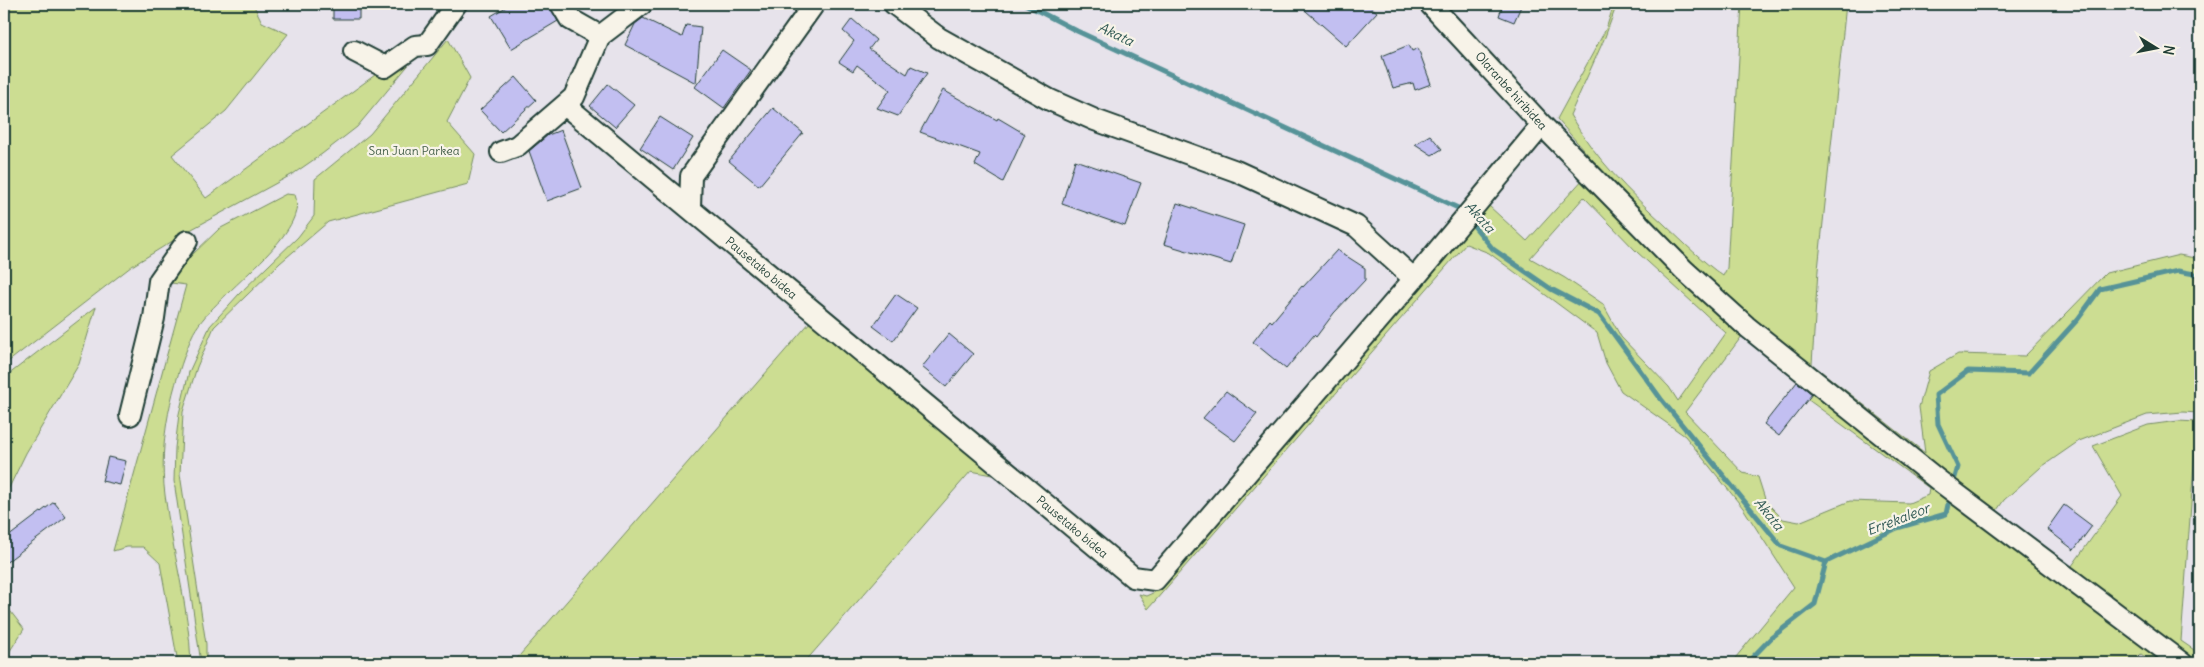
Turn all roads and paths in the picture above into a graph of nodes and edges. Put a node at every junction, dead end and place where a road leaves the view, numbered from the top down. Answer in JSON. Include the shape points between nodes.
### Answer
{"nodes":[{"id":1,"x":456,"y":4,"type":"edge"},
{"id":2,"x":560,"y":4,"type":"edge"},
{"id":3,"x":642,"y":4,"type":"edge"},
{"id":4,"x":814,"y":4,"type":"edge"},
{"id":5,"x":894,"y":4,"type":"edge"},
{"id":6,"x":1430,"y":4,"type":"edge"},
{"id":7,"x":600,"y":36,"type":"junction"},
{"id":8,"x":354,"y":51,"type":"dead end"},
{"id":9,"x":565,"y":104,"type":"junction"},
{"id":10,"x":1542,"y":125,"type":"junction"},
{"id":11,"x":501,"y":152,"type":"dead end"},
{"id":12,"x":690,"y":208,"type":"junction"},
{"id":13,"x":187,"y":242,"type":"dead end"},
{"id":14,"x":1414,"y":279,"type":"junction"},
{"id":15,"x":130,"y":415,"type":"dead end"},
{"id":16,"x":2182,"y":663,"type":"edge"}],
"edges":[{"from":1,"to":8,"type":"street","via":[[427,46],[415,46],[385,67]]},
{"from":2,"to":7,"type":"street","via":[[570,19]]},
{"from":3,"to":7,"type":"street"},
{"from":4,"to":12,"type":"street","via":[[691,176]]},
{"from":5,"to":14,"type":"street","via":[[939,38],[1050,100],[1095,120],[1236,171],[1356,226]]},
{"from":6,"to":10,"type":"street","name":"Olaranbe hiribidea"},
{"from":7,"to":9,"type":"street","via":[[574,97]]},
{"from":9,"to":11,"type":"street","via":[[517,146]]},
{"from":9,"to":12,"type":"street","name":"Pausetako bidea"},
{"from":10,"to":14,"type":"street","name":"Pausetako bidea"},
{"from":10,"to":16,"type":"street","name":"Olaranbe hiribidea","via":[[1684,270],[1746,326],[1938,480]]},
{"from":12,"to":14,"type":"street","name":"Pausetako bidea","via":[[1133,578],[1155,580]]},
{"from":13,"to":15,"type":"street","via":[[159,281],[154,318]]}]}
